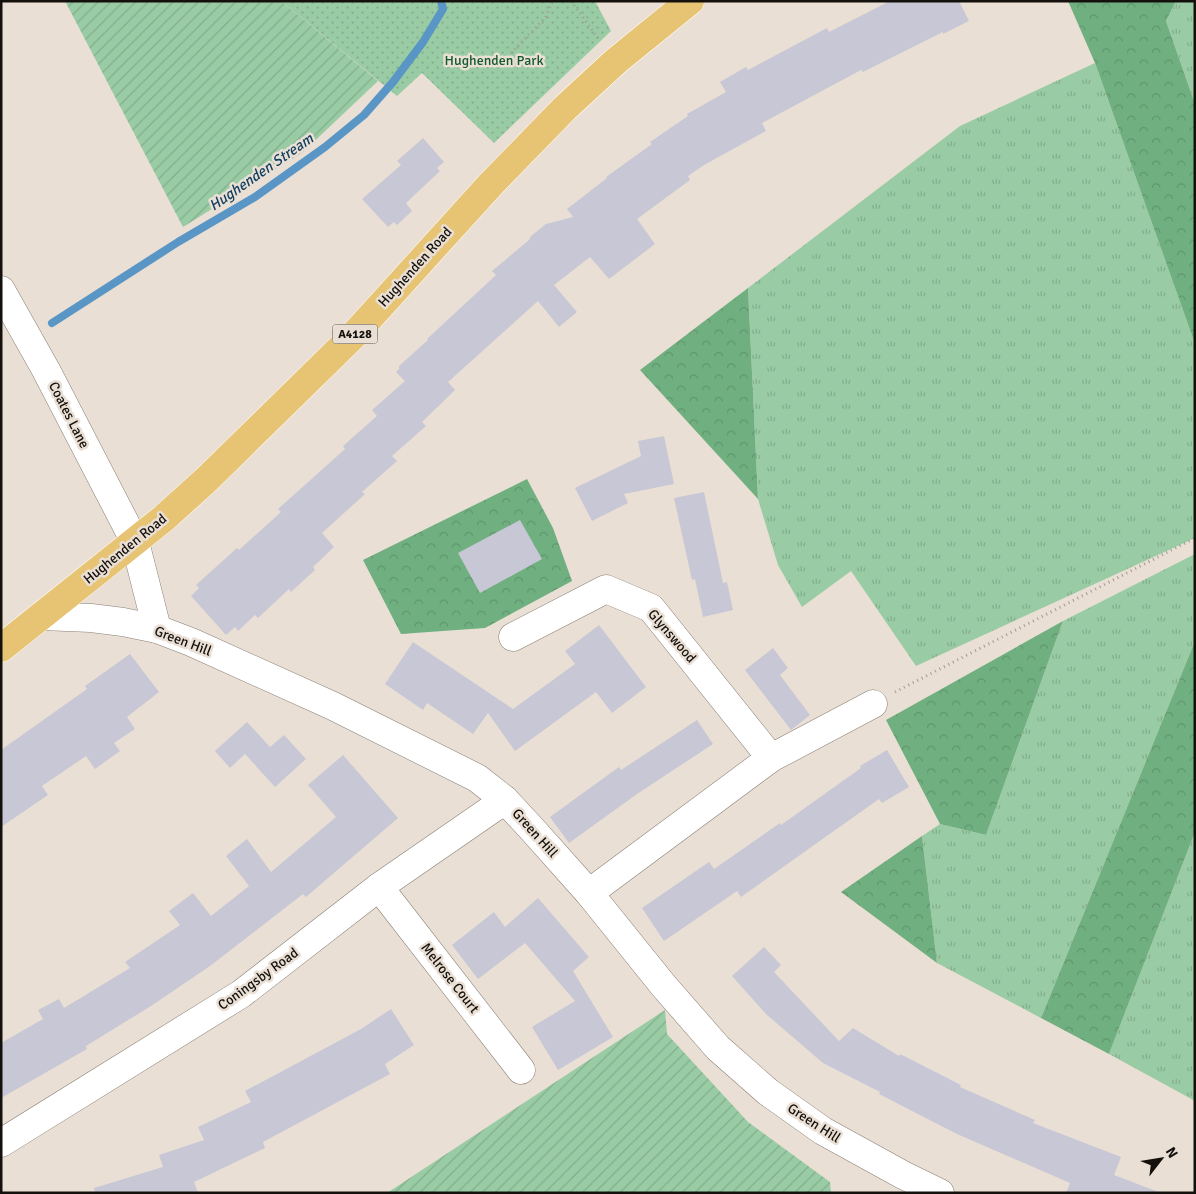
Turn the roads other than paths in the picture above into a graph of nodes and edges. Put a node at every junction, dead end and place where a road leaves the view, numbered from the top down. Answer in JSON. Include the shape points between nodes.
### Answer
{"nodes":[{"id":1,"x":690,"y":1,"type":"edge"},
{"id":2,"x":1,"y":290,"type":"edge"},
{"id":3,"x":135,"y":542,"type":"junction"},
{"id":4,"x":42,"y":616,"type":"junction"},
{"id":5,"x":157,"y":630,"type":"junction"},
{"id":6,"x":514,"y":637,"type":"dead end"},
{"id":7,"x":1,"y":648,"type":"edge"},
{"id":8,"x":873,"y":704,"type":"road end"},
{"id":9,"x":771,"y":758,"type":"junction"},
{"id":10,"x":505,"y":800,"type":"junction"},
{"id":11,"x":379,"y":887,"type":"junction"},
{"id":12,"x":589,"y":893,"type":"junction"},
{"id":13,"x":521,"y":1070,"type":"dead end"},
{"id":14,"x":1,"y":1143,"type":"edge"},
{"id":15,"x":940,"y":1193,"type":"edge"}],
"edges":[{"from":1,"to":3,"type":"main road","name":"Hughenden Road","number":"A4128","via":[[616,61],[565,108],[490,185],[354,335],[205,481]]},
{"from":2,"to":3,"type":"street","name":"Coates Lane"},
{"from":3,"to":4,"type":"main road","name":"Hughenden Road","number":"A4128"},
{"from":3,"to":5,"type":"street","name":"Coates Lane"},
{"from":4,"to":5,"type":"street","name":"Green Hill","via":[[123,622]]},
{"from":4,"to":7,"type":"main road","name":"Hughenden Road","number":"A4128"},
{"from":5,"to":10,"type":"street","name":"Green Hill","via":[[333,706],[476,778]]},
{"from":6,"to":9,"type":"street","name":"Glynswood","via":[[606,589],[651,608]]},
{"from":8,"to":9,"type":"street"},
{"from":9,"to":12,"type":"street"},
{"from":10,"to":11,"type":"street","name":"Coningsby Road"},
{"from":10,"to":12,"type":"street","name":"Green Hill"},
{"from":11,"to":13,"type":"street","name":"Melrose Court"},
{"from":11,"to":14,"type":"street","name":"Coningsby Road","via":[[241,994]]},
{"from":12,"to":15,"type":"street","name":"Green Hill","via":[[718,1048],[768,1092],[823,1131]]}]}
